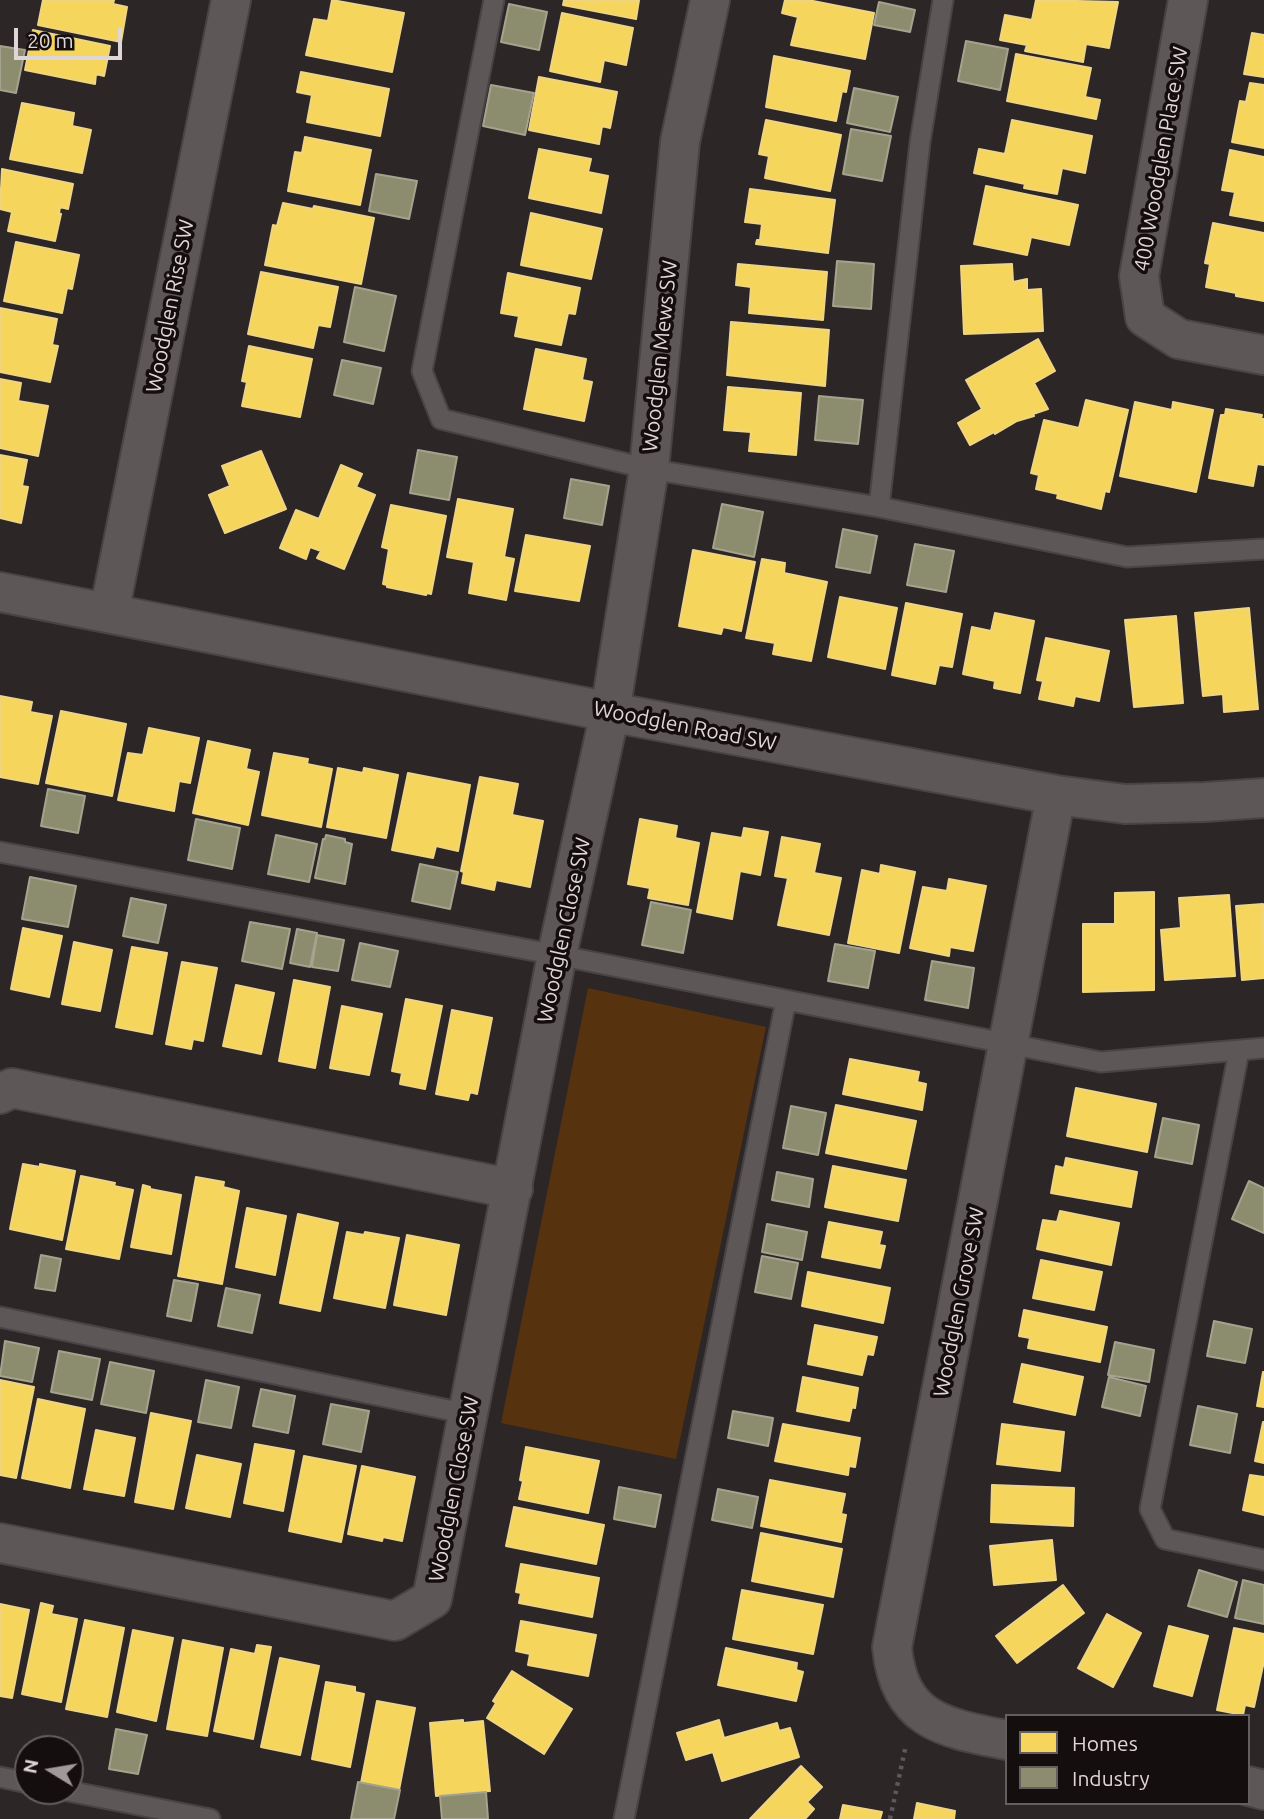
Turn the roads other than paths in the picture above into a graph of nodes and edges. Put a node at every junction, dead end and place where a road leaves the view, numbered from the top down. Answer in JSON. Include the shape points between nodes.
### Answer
{"nodes":[{"id":1,"x":231,"y":0,"type":"edge"},
{"id":2,"x":494,"y":0,"type":"edge"},
{"id":3,"x":710,"y":0,"type":"edge"},
{"id":4,"x":943,"y":0,"type":"edge"},
{"id":5,"x":1188,"y":0,"type":"edge"},
{"id":6,"x":1264,"y":355,"type":"edge"},
{"id":7,"x":649,"y":469,"type":"junction"},
{"id":8,"x":879,"y":507,"type":"junction"},
{"id":9,"x":1264,"y":549,"type":"edge"},
{"id":10,"x":0,"y":592,"type":"edge"},
{"id":11,"x":109,"y":613,"type":"junction"},
{"id":12,"x":610,"y":712,"type":"junction"},
{"id":13,"x":1056,"y":795,"type":"junction"},
{"id":14,"x":1264,"y":798,"type":"edge"},
{"id":15,"x":0,"y":852,"type":"edge"},
{"id":16,"x":557,"y":955,"type":"junction"},
{"id":17,"x":786,"y":1000,"type":"junction"},
{"id":18,"x":1009,"y":1043,"type":"junction"},
{"id":19,"x":1264,"y":1048,"type":"edge"},
{"id":20,"x":1239,"y":1051,"type":"junction"},
{"id":21,"x":0,"y":1094,"type":"edge"},
{"id":22,"x":513,"y":1189,"type":"junction"},
{"id":23,"x":0,"y":1317,"type":"edge"},
{"id":24,"x":468,"y":1414,"type":"junction"},
{"id":25,"x":0,"y":1543,"type":"edge"},
{"id":26,"x":1264,"y":1560,"type":"edge"},
{"id":27,"x":1005,"y":1740,"type":"edge"},
{"id":28,"x":84,"y":1794,"type":"edge"},
{"id":29,"x":210,"y":1819,"type":"edge"},
{"id":30,"x":624,"y":1819,"type":"edge"}],
"edges":[{"from":1,"to":11,"type":"street","name":"Woodglen Rise SW"},
{"from":2,"to":7,"type":"lane","via":[[422,371],[441,419]]},
{"from":3,"to":7,"type":"street","name":"Woodglen Mews SW","via":[[680,142]]},
{"from":4,"to":8,"type":"lane","via":[[920,142]]},
{"from":5,"to":6,"type":"street","name":"400 Woodglen Place SW","via":[[1139,276],[1145,317],[1179,339]]},
{"from":7,"to":8,"type":"lane"},
{"from":7,"to":12,"type":"street","name":"Woodglen Mews SW"},
{"from":8,"to":9,"type":"lane","via":[[1127,557]]},
{"from":10,"to":11,"type":"street","name":"Woodglen Road SW"},
{"from":11,"to":12,"type":"street","name":"Woodglen Road SW"},
{"from":12,"to":13,"type":"street","name":"Woodglen Road SW"},
{"from":12,"to":16,"type":"street","name":"Woodglen Close SW"},
{"from":13,"to":14,"type":"street","name":"Woodglen Road SW","via":[[1125,804]]},
{"from":13,"to":18,"type":"street","name":"Woodglen Grove SW"},
{"from":15,"to":16,"type":"lane"},
{"from":16,"to":17,"type":"lane"},
{"from":16,"to":22,"type":"street","name":"Woodglen Close SW"},
{"from":17,"to":18,"type":"lane"},
{"from":17,"to":30,"type":"lane"},
{"from":18,"to":20,"type":"lane","via":[[1101,1062]]},
{"from":18,"to":27,"type":"street","name":"Woodglen Grove SW","via":[[892,1647],[898,1682],[915,1706],[955,1730]]},
{"from":19,"to":20,"type":"lane"},
{"from":20,"to":26,"type":"lane","via":[[1150,1509],[1164,1539]]},
{"from":21,"to":22,"type":"street","via":[[12,1088]]},
{"from":22,"to":24,"type":"street","name":"Woodglen Close SW"},
{"from":23,"to":24,"type":"lane"},
{"from":24,"to":25,"type":"street","name":"Woodglen Close SW","via":[[432,1599],[395,1621]]},
{"from":28,"to":29,"type":"lane"}]}
